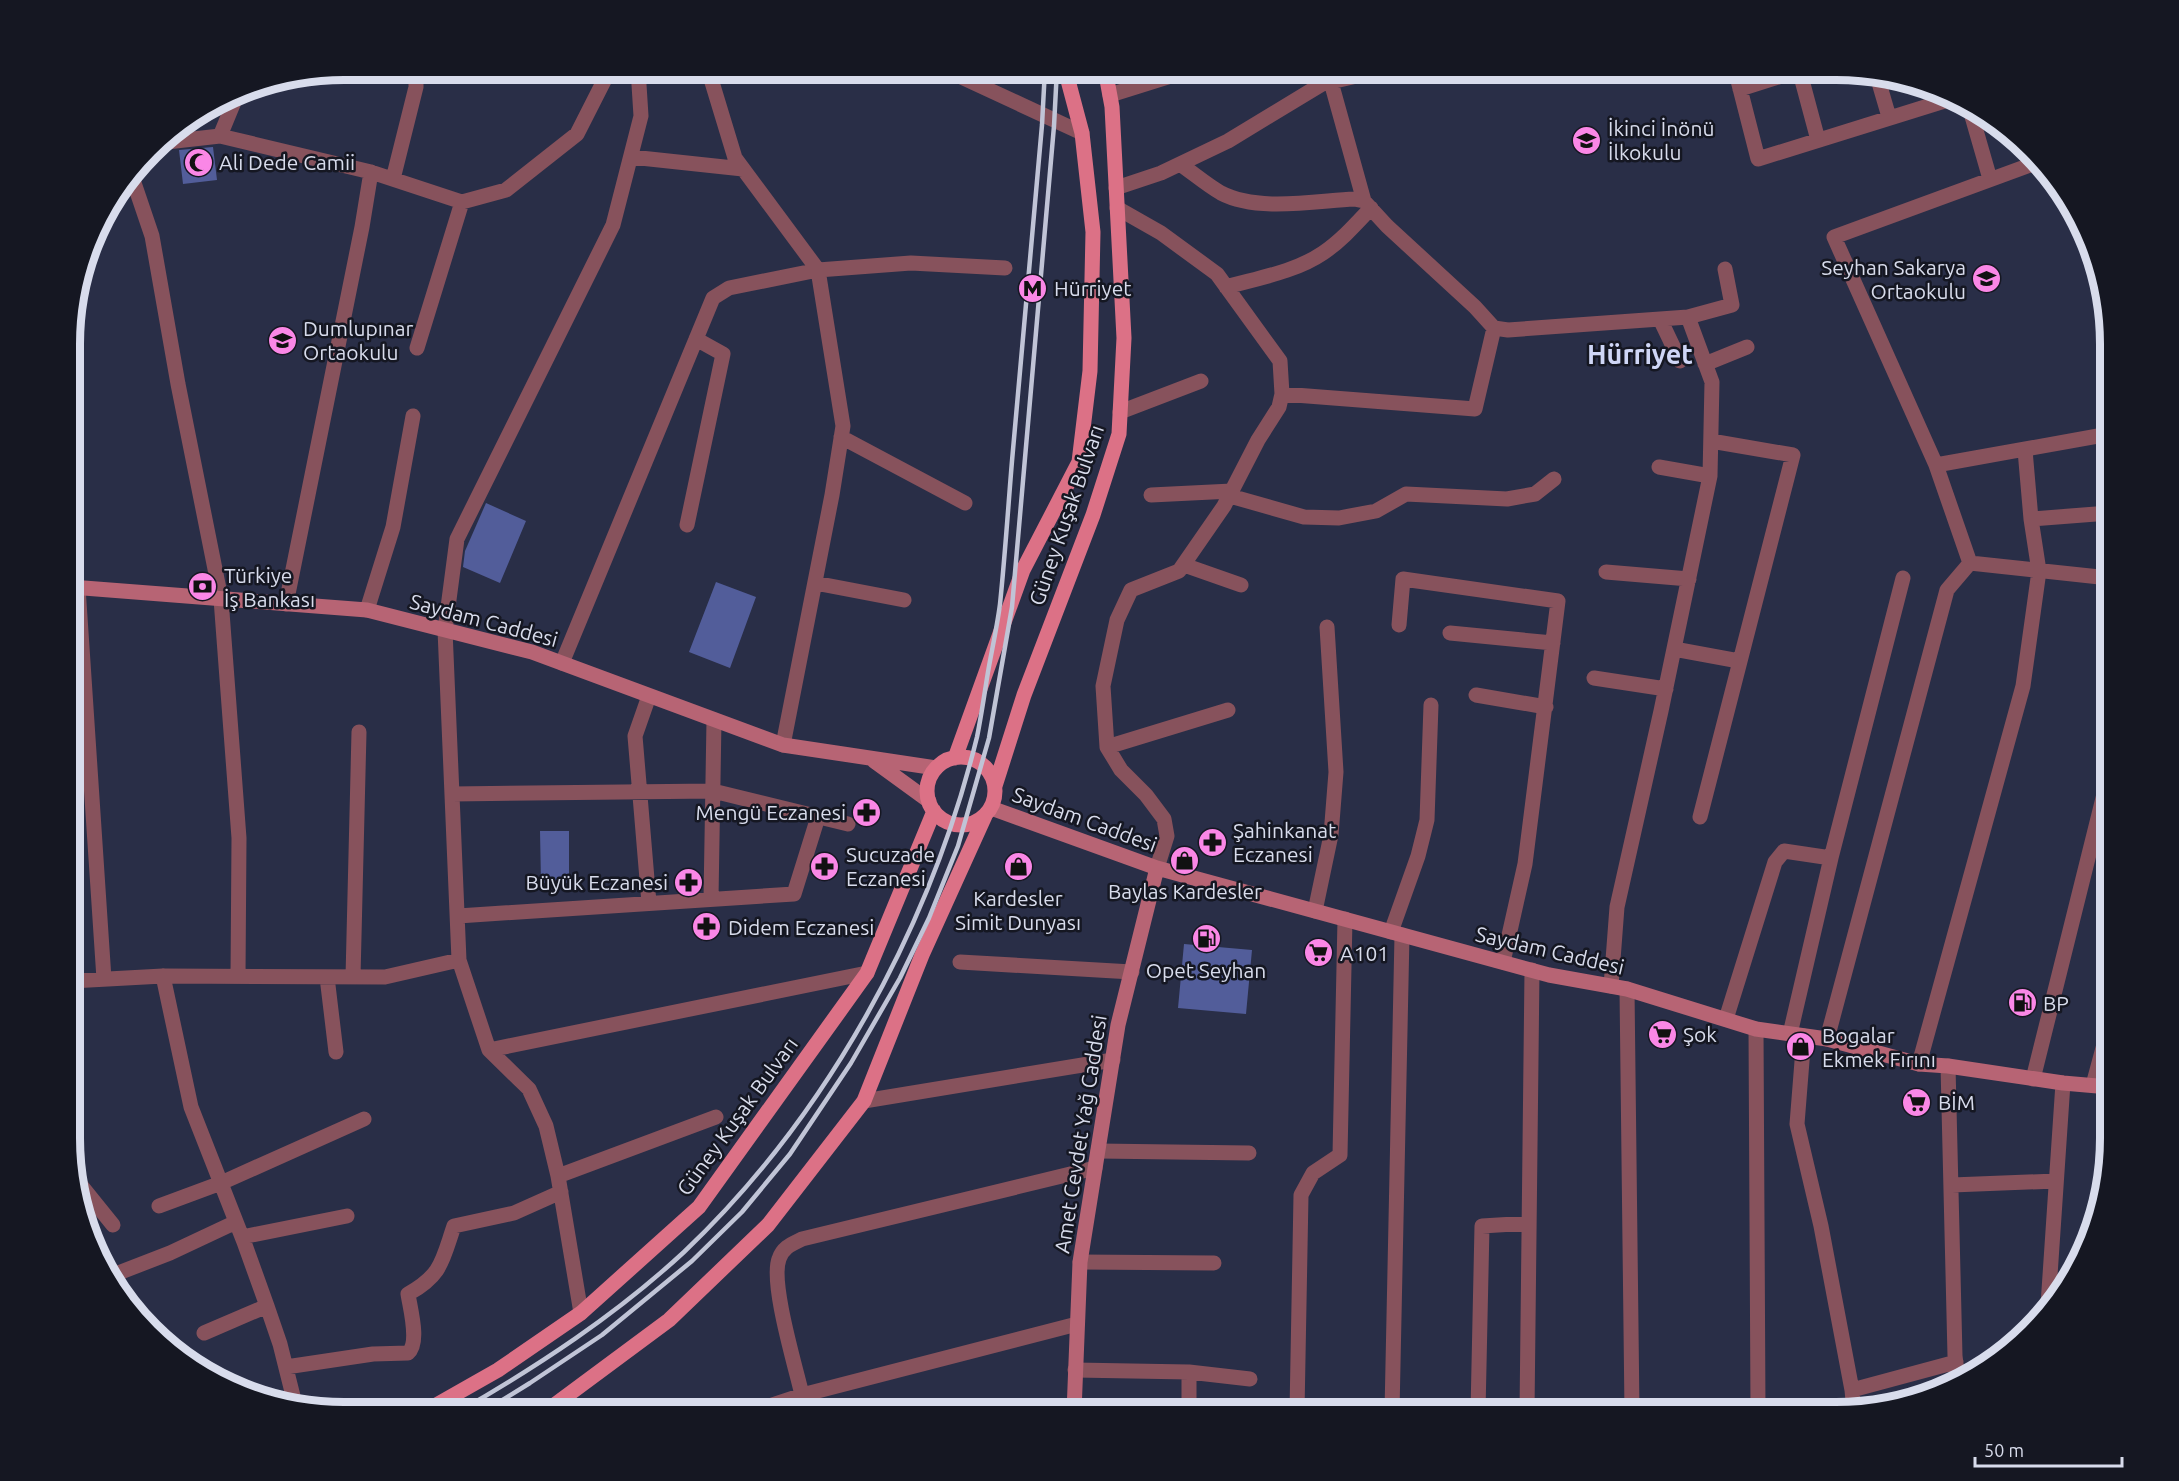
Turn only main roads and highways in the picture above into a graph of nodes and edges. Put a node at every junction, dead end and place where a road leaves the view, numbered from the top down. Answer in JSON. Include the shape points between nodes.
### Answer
{"nodes":[{"id":1,"x":1068,"y":80,"type":"edge"},
{"id":2,"x":1107,"y":80,"type":"edge"},
{"id":3,"x":80,"y":587,"type":"edge"},
{"id":4,"x":955,"y":758,"type":"junction"},
{"id":5,"x":872,"y":759,"type":"junction"},
{"id":6,"x":936,"y":768,"type":"junction"},
{"id":7,"x":995,"y":786,"type":"junction"},
{"id":8,"x":931,"y":806,"type":"junction"},
{"id":9,"x":988,"y":812,"type":"junction"},
{"id":10,"x":1157,"y":868,"type":"junction"},
{"id":11,"x":2100,"y":1086,"type":"edge"},
{"id":12,"x":442,"y":1402,"type":"edge"},
{"id":13,"x":570,"y":1402,"type":"edge"},
{"id":14,"x":1074,"y":1402,"type":"edge"}],
"edges":[{"from":1,"to":4,"type":"main road","name":"Güney Kuşak Bulvarı","via":[[1082,133],[1093,232],[1090,371],[1079,462],[1023,570]]},
{"from":2,"to":7,"type":"main road","name":"Güney Kuşak Bulvarı","via":[[1124,338],[1119,434],[1093,515],[1024,694]]},
{"from":3,"to":5,"type":"main road","name":"Saydam Caddesi","via":[[367,610],[532,652],[783,745]]},
{"from":4,"to":6,"type":"main road"},
{"from":4,"to":7,"type":"main road","via":[[977,760],[986,767]]},
{"from":5,"to":6,"type":"main road","name":"Saydam Caddesi"},
{"from":5,"to":8,"type":"main road"},
{"from":6,"to":8,"type":"main road","via":[[928,789]]},
{"from":7,"to":9,"type":"main road"},
{"from":8,"to":9,"type":"main road","via":[[952,824],[975,823]]},
{"from":8,"to":12,"type":"main road","name":"Güney Kuşak Bulvarı","via":[[867,973],[699,1207],[581,1313],[498,1370]]},
{"from":9,"to":10,"type":"main road","name":"Saydam Caddesi"},
{"from":9,"to":13,"type":"main road","via":[[922,956],[864,1101],[768,1225],[669,1320]]},
{"from":10,"to":11,"type":"main road","name":"Saydam Caddesi","via":[[1532,970],[1627,989],[1756,1029],[1827,1039],[1919,1064]]},
{"from":10,"to":14,"type":"main road","name":"Amet Cevdet Yağ Caddesi","via":[[1118,1025],[1080,1262]]}]}
